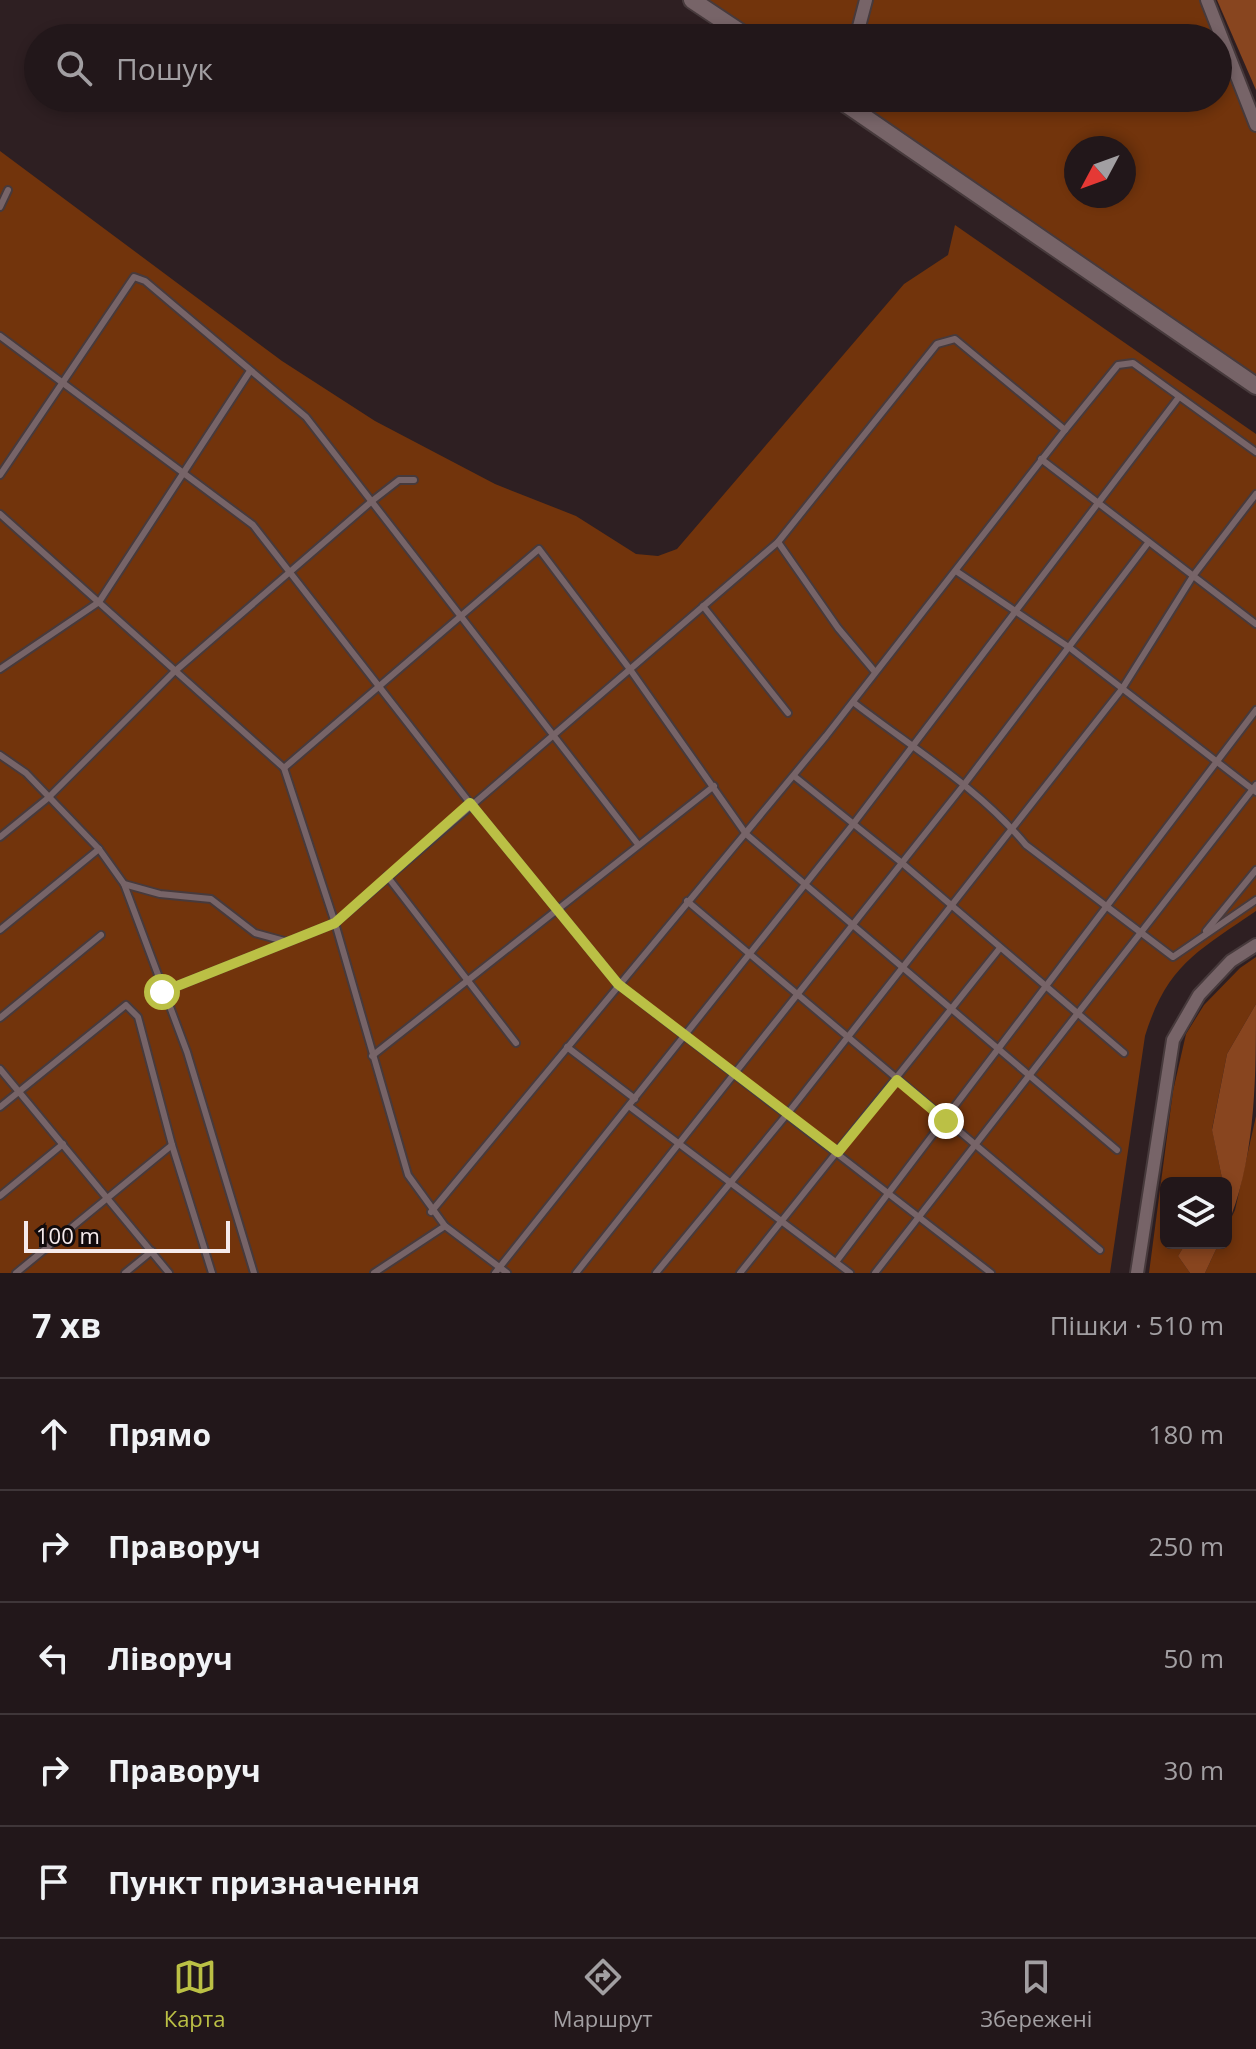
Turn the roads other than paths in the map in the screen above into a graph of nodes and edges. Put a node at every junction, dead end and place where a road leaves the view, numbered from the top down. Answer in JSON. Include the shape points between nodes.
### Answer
{"nodes":[{"id":1,"x":692,"y":0,"type":"edge"},
{"id":2,"x":866,"y":0,"type":"edge"},
{"id":3,"x":1207,"y":0,"type":"edge"},
{"id":4,"x":728,"y":24,"type":"edge"},
{"id":5,"x":860,"y":24,"type":"edge"},
{"id":6,"x":1216,"y":24,"type":"edge"},
{"id":7,"x":1232,"y":64,"type":"edge"},
{"id":8,"x":857,"y":112,"type":"edge"},
{"id":9,"x":1256,"y":125,"type":"edge"},
{"id":10,"x":8,"y":190,"type":"dead end"},
{"id":11,"x":0,"y":207,"type":"edge"},
{"id":12,"x":0,"y":336,"type":"edge"},
{"id":13,"x":250,"y":371,"type":"junction"},
{"id":14,"x":64,"y":383,"type":"junction"},
{"id":15,"x":1256,"y":386,"type":"edge"},
{"id":16,"x":1179,"y":397,"type":"junction"},
{"id":17,"x":1065,"y":430,"type":"junction"},
{"id":18,"x":1256,"y":452,"type":"edge"},
{"id":19,"x":1041,"y":459,"type":"junction"},
{"id":20,"x":184,"y":471,"type":"junction"},
{"id":21,"x":0,"y":475,"type":"edge"},
{"id":22,"x":414,"y":480,"type":"dead end"},
{"id":23,"x":1256,"y":494,"type":"edge"},
{"id":24,"x":372,"y":501,"type":"junction"},
{"id":25,"x":1099,"y":501,"type":"junction"},
{"id":26,"x":0,"y":514,"type":"edge"},
{"id":27,"x":778,"y":542,"type":"junction"},
{"id":28,"x":1148,"y":543,"type":"junction"},
{"id":29,"x":956,"y":571,"type":"junction"},
{"id":30,"x":290,"y":573,"type":"junction"},
{"id":31,"x":1193,"y":576,"type":"junction"},
{"id":32,"x":99,"y":602,"type":"junction"},
{"id":33,"x":703,"y":606,"type":"junction"},
{"id":34,"x":1017,"y":610,"type":"junction"},
{"id":35,"x":461,"y":617,"type":"junction"},
{"id":36,"x":1256,"y":624,"type":"edge"},
{"id":37,"x":1070,"y":648,"type":"junction"},
{"id":38,"x":629,"y":668,"type":"junction"},
{"id":39,"x":0,"y":669,"type":"edge"},
{"id":40,"x":174,"y":672,"type":"junction"},
{"id":41,"x":875,"y":672,"type":"junction"},
{"id":42,"x":379,"y":686,"type":"junction"},
{"id":43,"x":1122,"y":689,"type":"junction"},
{"id":44,"x":853,"y":702,"type":"junction"},
{"id":45,"x":1256,"y":710,"type":"edge"},
{"id":46,"x":788,"y":713,"type":"dead end"},
{"id":47,"x":551,"y":733,"type":"junction"},
{"id":48,"x":911,"y":748,"type":"junction"},
{"id":49,"x":0,"y":755,"type":"edge"},
{"id":50,"x":1216,"y":762,"type":"junction"},
{"id":51,"x":284,"y":768,"type":"junction"},
{"id":52,"x":794,"y":776,"type":"junction"},
{"id":53,"x":714,"y":786,"type":"junction"},
{"id":54,"x":963,"y":786,"type":"junction"},
{"id":55,"x":1255,"y":789,"type":"edge"},
{"id":56,"x":48,"y":798,"type":"junction"},
{"id":57,"x":470,"y":803,"type":"junction"},
{"id":58,"x":854,"y":823,"type":"junction"},
{"id":59,"x":1013,"y":828,"type":"junction"},
{"id":60,"x":746,"y":834,"type":"junction"},
{"id":61,"x":0,"y":837,"type":"edge"},
{"id":62,"x":637,"y":843,"type":"junction"},
{"id":63,"x":99,"y":849,"type":"junction"},
{"id":64,"x":902,"y":863,"type":"junction"},
{"id":65,"x":1256,"y":870,"type":"edge"},
{"id":66,"x":387,"y":876,"type":"junction"},
{"id":67,"x":124,"y":884,"type":"junction"},
{"id":68,"x":803,"y":885,"type":"junction"},
{"id":69,"x":1256,"y":900,"type":"edge"},
{"id":70,"x":687,"y":901,"type":"junction"},
{"id":71,"x":951,"y":905,"type":"junction"},
{"id":72,"x":1108,"y":906,"type":"junction"},
{"id":73,"x":556,"y":908,"type":"junction"},
{"id":74,"x":335,"y":923,"type":"junction"},
{"id":75,"x":852,"y":926,"type":"junction"},
{"id":76,"x":0,"y":930,"type":"edge"},
{"id":77,"x":1141,"y":933,"type":"junction"},
{"id":78,"x":101,"y":935,"type":"dead end"},
{"id":79,"x":1202,"y":937,"type":"junction"},
{"id":80,"x":288,"y":942,"type":"junction"},
{"id":81,"x":1256,"y":945,"type":"edge"},
{"id":82,"x":1000,"y":948,"type":"junction"},
{"id":83,"x":747,"y":953,"type":"junction"},
{"id":84,"x":902,"y":969,"type":"junction"},
{"id":85,"x":466,"y":980,"type":"junction"},
{"id":86,"x":618,"y":984,"type":"junction"},
{"id":87,"x":1046,"y":988,"type":"junction"},
{"id":88,"x":162,"y":992,"type":"junction"},
{"id":89,"x":800,"y":993,"type":"junction"},
{"id":90,"x":952,"y":1012,"type":"junction"},
{"id":91,"x":1077,"y":1014,"type":"junction"},
{"id":92,"x":0,"y":1018,"type":"edge"},
{"id":93,"x":687,"y":1034,"type":"junction"},
{"id":94,"x":847,"y":1037,"type":"junction"},
{"id":95,"x":516,"y":1043,"type":"dead end"},
{"id":96,"x":567,"y":1047,"type":"junction"},
{"id":97,"x":999,"y":1050,"type":"junction"},
{"id":98,"x":1124,"y":1053,"type":"dead end"},
{"id":99,"x":372,"y":1056,"type":"junction"},
{"id":100,"x":0,"y":1069,"type":"edge"},
{"id":101,"x":737,"y":1073,"type":"junction"},
{"id":102,"x":1029,"y":1076,"type":"junction"},
{"id":103,"x":897,"y":1080,"type":"junction"},
{"id":104,"x":19,"y":1091,"type":"junction"},
{"id":105,"x":635,"y":1099,"type":"junction"},
{"id":106,"x":629,"y":1106,"type":"junction"},
{"id":107,"x":0,"y":1107,"type":"edge"},
{"id":108,"x":788,"y":1113,"type":"junction"},
{"id":109,"x":946,"y":1121,"type":"junction"},
{"id":110,"x":63,"y":1144,"type":"junction"},
{"id":111,"x":172,"y":1145,"type":"junction"},
{"id":112,"x":680,"y":1145,"type":"junction"},
{"id":113,"x":975,"y":1146,"type":"junction"},
{"id":114,"x":1117,"y":1150,"type":"dead end"},
{"id":115,"x":838,"y":1152,"type":"junction"},
{"id":116,"x":731,"y":1183,"type":"junction"},
{"id":117,"x":890,"y":1193,"type":"junction"},
{"id":118,"x":0,"y":1196,"type":"edge"},
{"id":119,"x":107,"y":1197,"type":"junction"},
{"id":120,"x":431,"y":1212,"type":"junction"},
{"id":121,"x":918,"y":1216,"type":"junction"},
{"id":122,"x":782,"y":1221,"type":"junction"},
{"id":123,"x":445,"y":1226,"type":"junction"},
{"id":124,"x":1100,"y":1250,"type":"dead end"},
{"id":125,"x":152,"y":1251,"type":"junction"},
{"id":126,"x":836,"y":1262,"type":"junction"},
{"id":127,"x":497,"y":1270,"type":"edge"},
{"id":128,"x":16,"y":1273,"type":"edge"},
{"id":129,"x":125,"y":1273,"type":"edge"},
{"id":130,"x":169,"y":1273,"type":"edge"},
{"id":131,"x":212,"y":1273,"type":"edge"},
{"id":132,"x":254,"y":1273,"type":"edge"},
{"id":133,"x":374,"y":1273,"type":"edge"},
{"id":134,"x":507,"y":1273,"type":"edge"},
{"id":135,"x":576,"y":1273,"type":"edge"},
{"id":136,"x":656,"y":1273,"type":"edge"},
{"id":137,"x":740,"y":1273,"type":"edge"},
{"id":138,"x":850,"y":1273,"type":"edge"},
{"id":139,"x":875,"y":1273,"type":"edge"},
{"id":140,"x":991,"y":1273,"type":"edge"},
{"id":141,"x":1137,"y":1273,"type":"edge"}],
"edges":[{"from":1,"to":4,"type":"main road"},
{"from":2,"to":5,"type":"street"},
{"from":3,"to":6,"type":"street"},
{"from":7,"to":9,"type":"street"},
{"from":8,"to":15,"type":"main road"},
{"from":10,"to":11,"type":"lane"},
{"from":12,"to":14,"type":"lane"},
{"from":13,"to":14,"type":"lane","via":[[164,296],[134,277]]},
{"from":13,"to":20,"type":"lane"},
{"from":13,"to":24,"type":"lane","via":[[306,417]]},
{"from":14,"to":20,"type":"lane"},
{"from":14,"to":21,"type":"lane"},
{"from":16,"to":17,"type":"lane","via":[[1133,363],[1118,365]]},
{"from":16,"to":18,"type":"lane"},
{"from":16,"to":25,"type":"lane"},
{"from":17,"to":19,"type":"lane"},
{"from":17,"to":27,"type":"lane","via":[[955,339],[937,344]]},
{"from":19,"to":25,"type":"lane"},
{"from":19,"to":29,"type":"lane"},
{"from":20,"to":30,"type":"lane","via":[[253,525]]},
{"from":20,"to":32,"type":"lane"},
{"from":22,"to":24,"type":"lane","via":[[399,480]]},
{"from":23,"to":31,"type":"lane"},
{"from":24,"to":30,"type":"lane"},
{"from":24,"to":35,"type":"lane"},
{"from":25,"to":28,"type":"lane"},
{"from":25,"to":34,"type":"lane"},
{"from":26,"to":32,"type":"lane"},
{"from":27,"to":33,"type":"lane"},
{"from":27,"to":41,"type":"lane"},
{"from":28,"to":31,"type":"lane"},
{"from":28,"to":37,"type":"lane"},
{"from":29,"to":34,"type":"lane"},
{"from":29,"to":41,"type":"lane"},
{"from":30,"to":40,"type":"lane"},
{"from":30,"to":42,"type":"lane"},
{"from":31,"to":36,"type":"lane"},
{"from":31,"to":43,"type":"lane"},
{"from":32,"to":39,"type":"lane"},
{"from":32,"to":40,"type":"lane"},
{"from":33,"to":38,"type":"lane"},
{"from":33,"to":46,"type":"lane"},
{"from":34,"to":37,"type":"lane"},
{"from":34,"to":48,"type":"lane"},
{"from":35,"to":38,"type":"lane","via":[[539,549]]},
{"from":35,"to":42,"type":"lane"},
{"from":35,"to":47,"type":"lane"},
{"from":37,"to":43,"type":"lane"},
{"from":37,"to":54,"type":"lane"},
{"from":38,"to":47,"type":"lane"},
{"from":38,"to":53,"type":"lane"},
{"from":40,"to":51,"type":"lane"},
{"from":40,"to":56,"type":"lane"},
{"from":41,"to":44,"type":"lane"},
{"from":42,"to":51,"type":"lane"},
{"from":42,"to":57,"type":"lane"},
{"from":43,"to":50,"type":"lane"},
{"from":43,"to":59,"type":"lane"},
{"from":44,"to":48,"type":"lane"},
{"from":44,"to":52,"type":"lane"},
{"from":45,"to":50,"type":"lane"},
{"from":47,"to":57,"type":"lane"},
{"from":47,"to":62,"type":"lane"},
{"from":48,"to":54,"type":"lane"},
{"from":48,"to":58,"type":"lane"},
{"from":49,"to":56,"type":"lane"},
{"from":50,"to":55,"type":"lane"},
{"from":50,"to":72,"type":"lane"},
{"from":51,"to":74,"type":"lane"},
{"from":52,"to":58,"type":"lane"},
{"from":52,"to":60,"type":"lane"},
{"from":53,"to":60,"type":"lane"},
{"from":53,"to":62,"type":"lane"},
{"from":54,"to":59,"type":"lane"},
{"from":54,"to":64,"type":"lane"},
{"from":55,"to":77,"type":"lane"},
{"from":56,"to":61,"type":"lane"},
{"from":56,"to":63,"type":"lane"},
{"from":57,"to":66,"type":"lane"},
{"from":57,"to":73,"type":"lane"},
{"from":58,"to":64,"type":"lane"},
{"from":58,"to":68,"type":"lane"},
{"from":59,"to":71,"type":"lane"},
{"from":59,"to":72,"type":"lane","via":[[1026,845]]},
{"from":60,"to":68,"type":"lane"},
{"from":60,"to":70,"type":"lane"},
{"from":62,"to":73,"type":"lane"},
{"from":63,"to":67,"type":"lane"},
{"from":63,"to":76,"type":"lane"},
{"from":64,"to":71,"type":"lane"},
{"from":64,"to":75,"type":"lane"},
{"from":65,"to":79,"type":"lane"},
{"from":66,"to":74,"type":"lane"},
{"from":66,"to":85,"type":"lane"},
{"from":67,"to":80,"type":"lane","via":[[211,899],[255,933]]},
{"from":67,"to":88,"type":"lane"},
{"from":68,"to":75,"type":"lane"},
{"from":68,"to":83,"type":"lane"},
{"from":69,"to":79,"type":"lane"},
{"from":70,"to":83,"type":"lane"},
{"from":70,"to":86,"type":"lane"},
{"from":71,"to":82,"type":"lane"},
{"from":71,"to":84,"type":"lane"},
{"from":72,"to":77,"type":"lane"},
{"from":72,"to":87,"type":"lane"},
{"from":73,"to":85,"type":"lane"},
{"from":73,"to":86,"type":"lane"},
{"from":74,"to":80,"type":"lane"},
{"from":74,"to":99,"type":"lane"},
{"from":75,"to":84,"type":"lane"},
{"from":75,"to":89,"type":"lane"},
{"from":77,"to":79,"type":"lane","via":[[1173,957]]},
{"from":77,"to":91,"type":"lane"},
{"from":78,"to":92,"type":"lane"},
{"from":80,"to":88,"type":"lane"},
{"from":81,"to":141,"type":"street","via":[[1231,961],[1199,995],[1173,1040]]},
{"from":82,"to":87,"type":"lane"},
{"from":82,"to":90,"type":"lane"},
{"from":83,"to":89,"type":"lane"},
{"from":83,"to":93,"type":"lane"},
{"from":84,"to":90,"type":"lane"},
{"from":84,"to":94,"type":"lane"},
{"from":85,"to":95,"type":"lane"},
{"from":85,"to":99,"type":"lane"},
{"from":86,"to":93,"type":"lane"},
{"from":86,"to":96,"type":"lane"},
{"from":87,"to":91,"type":"lane"},
{"from":87,"to":97,"type":"lane"},
{"from":88,"to":132,"type":"lane","via":[[187,1052]]},
{"from":89,"to":94,"type":"lane"},
{"from":89,"to":101,"type":"lane"},
{"from":90,"to":97,"type":"lane"},
{"from":90,"to":103,"type":"lane"},
{"from":91,"to":98,"type":"lane"},
{"from":91,"to":102,"type":"lane"},
{"from":93,"to":101,"type":"lane"},
{"from":93,"to":105,"type":"lane"},
{"from":94,"to":103,"type":"lane"},
{"from":94,"to":108,"type":"lane"},
{"from":96,"to":105,"type":"lane"},
{"from":96,"to":120,"type":"lane"},
{"from":97,"to":102,"type":"lane"},
{"from":97,"to":109,"type":"lane"},
{"from":99,"to":120,"type":"lane","via":[[408,1175]]},
{"from":100,"to":104,"type":"lane"},
{"from":101,"to":108,"type":"lane"},
{"from":101,"to":112,"type":"lane"},
{"from":102,"to":113,"type":"lane"},
{"from":102,"to":114,"type":"lane"},
{"from":103,"to":109,"type":"lane"},
{"from":103,"to":115,"type":"lane"},
{"from":104,"to":107,"type":"lane"},
{"from":104,"to":110,"type":"lane"},
{"from":104,"to":111,"type":"lane","via":[[126,1005],[138,1017]]},
{"from":105,"to":106,"type":"lane"},
{"from":106,"to":112,"type":"lane"},
{"from":106,"to":127,"type":"lane"},
{"from":108,"to":115,"type":"lane"},
{"from":108,"to":116,"type":"lane"},
{"from":109,"to":113,"type":"lane"},
{"from":109,"to":117,"type":"lane"},
{"from":110,"to":118,"type":"lane"},
{"from":110,"to":119,"type":"lane"},
{"from":111,"to":119,"type":"lane"},
{"from":111,"to":131,"type":"lane"},
{"from":112,"to":116,"type":"lane"},
{"from":112,"to":135,"type":"lane"},
{"from":113,"to":121,"type":"lane"},
{"from":113,"to":124,"type":"lane"},
{"from":115,"to":117,"type":"lane"},
{"from":115,"to":122,"type":"lane"},
{"from":116,"to":122,"type":"lane"},
{"from":116,"to":136,"type":"lane"},
{"from":117,"to":121,"type":"lane"},
{"from":117,"to":126,"type":"lane"},
{"from":119,"to":125,"type":"lane"},
{"from":119,"to":128,"type":"lane"},
{"from":120,"to":123,"type":"lane"},
{"from":121,"to":139,"type":"lane"},
{"from":121,"to":140,"type":"lane"},
{"from":122,"to":126,"type":"lane"},
{"from":122,"to":137,"type":"lane"},
{"from":123,"to":127,"type":"lane"},
{"from":123,"to":133,"type":"lane"},
{"from":125,"to":129,"type":"lane"},
{"from":125,"to":130,"type":"lane"},
{"from":126,"to":138,"type":"lane"},
{"from":127,"to":134,"type":"lane"}]}
